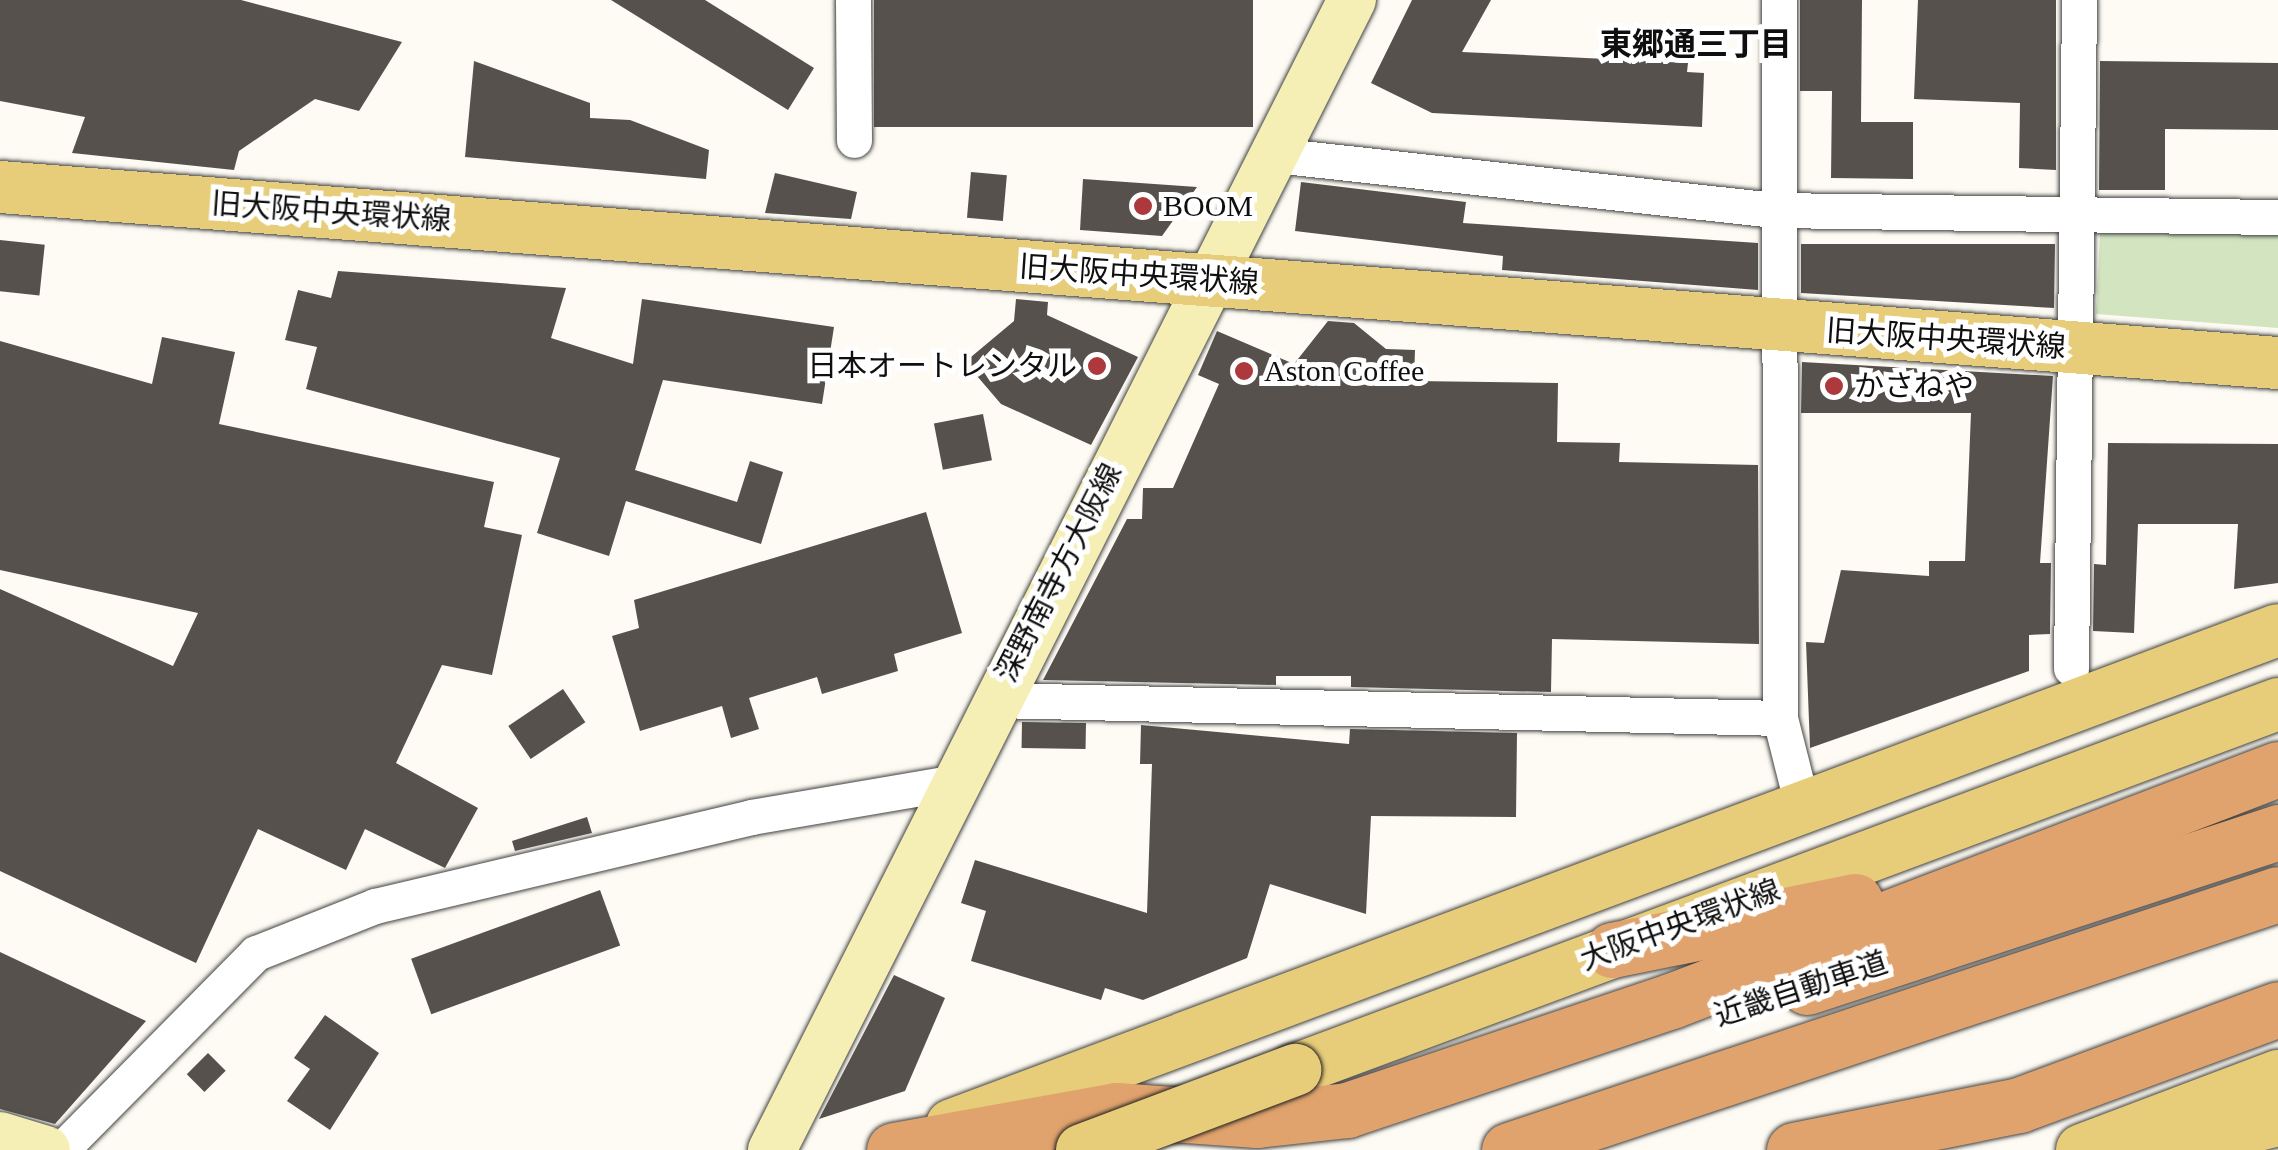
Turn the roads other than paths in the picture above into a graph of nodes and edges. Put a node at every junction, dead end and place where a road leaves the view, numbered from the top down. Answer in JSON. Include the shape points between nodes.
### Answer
{"nodes":[{"id":1,"x":854,"y":0,"type":"edge"},
{"id":2,"x":1352,"y":0,"type":"edge"},
{"id":3,"x":1779,"y":0,"type":"edge"},
{"id":4,"x":2079,"y":0,"type":"edge"},
{"id":5,"x":854,"y":140,"type":"dead end"},
{"id":6,"x":1275,"y":154,"type":"junction"},
{"id":7,"x":0,"y":187,"type":"edge"},
{"id":8,"x":1774,"y":210,"type":"junction"},
{"id":9,"x":2278,"y":217,"type":"edge"},
{"id":10,"x":2079,"y":220,"type":"junction"},
{"id":11,"x":1206,"y":280,"type":"junction"},
{"id":12,"x":1773,"y":326,"type":"junction"},
{"id":13,"x":2075,"y":350,"type":"junction"},
{"id":14,"x":2278,"y":362,"type":"edge"},
{"id":15,"x":2278,"y":630,"type":"edge"},
{"id":16,"x":2072,"y":668,"type":"dead end"},
{"id":17,"x":996,"y":700,"type":"junction"},
{"id":18,"x":2278,"y":704,"type":"edge"},
{"id":19,"x":1780,"y":718,"type":"junction"},
{"id":20,"x":2278,"y":770,"type":"edge"},
{"id":21,"x":956,"y":782,"type":"junction"},
{"id":22,"x":1801,"y":802,"type":"junction"},
{"id":23,"x":2278,"y":832,"type":"edge"},
{"id":24,"x":2019,"y":863,"type":"junction"},
{"id":25,"x":2278,"y":894,"type":"edge"},
{"id":26,"x":1612,"y":950,"type":"junction"},
{"id":27,"x":2278,"y":1009,"type":"edge"},
{"id":28,"x":2278,"y":1076,"type":"edge"},
{"id":29,"x":2278,"y":1120,"type":"edge"},
{"id":30,"x":0,"y":1136,"type":"edge"},
{"id":31,"x":46,"y":1150,"type":"edge"},
{"id":32,"x":61,"y":1150,"type":"edge"},
{"id":33,"x":772,"y":1150,"type":"edge"},
{"id":34,"x":886,"y":1150,"type":"edge"},
{"id":35,"x":894,"y":1150,"type":"edge"},
{"id":36,"x":1082,"y":1150,"type":"edge"},
{"id":37,"x":1326,"y":1150,"type":"edge"},
{"id":38,"x":1508,"y":1150,"type":"edge"},
{"id":39,"x":1794,"y":1150,"type":"edge"},
{"id":40,"x":2082,"y":1150,"type":"edge"},
{"id":41,"x":2154,"y":1150,"type":"edge"}],
"edges":[{"from":1,"to":5,"type":"street"},
{"from":2,"to":6,"type":"main road","name":"深野南寺方大阪線"},
{"from":3,"to":8,"type":"street"},
{"from":4,"to":10,"type":"street"},
{"from":6,"to":8,"type":"street"},
{"from":6,"to":11,"type":"main road","name":"深野南寺方大阪線"},
{"from":7,"to":11,"type":"main road","name":"旧大阪中央環状線"},
{"from":8,"to":10,"type":"street"},
{"from":8,"to":12,"type":"street"},
{"from":9,"to":10,"type":"street"},
{"from":10,"to":13,"type":"street"},
{"from":11,"to":12,"type":"main road","name":"旧大阪中央環状線"},
{"from":11,"to":17,"type":"main road","name":"深野南寺方大阪線"},
{"from":12,"to":13,"type":"main road","name":"旧大阪中央環状線"},
{"from":12,"to":19,"type":"street"},
{"from":13,"to":14,"type":"main road","name":"旧大阪中央環状線"},
{"from":13,"to":16,"type":"street"},
{"from":15,"to":22,"type":"main road"},
{"from":17,"to":19,"type":"street"},
{"from":17,"to":21,"type":"main road","name":"深野南寺方大阪線"},
{"from":18,"to":26,"type":"main road","name":"大阪中央環状線"},
{"from":19,"to":22,"type":"street"},
{"from":20,"to":24,"type":"highway"},
{"from":21,"to":32,"type":"street","via":[[752,817],[375,906],[256,953]]},
{"from":21,"to":33,"type":"main road","name":"深野南寺方大阪線"},
{"from":22,"to":34,"type":"main road"},
{"from":23,"to":37,"type":"highway","name":"近畿自動車道"},
{"from":24,"to":26,"type":"highway"},
{"from":24,"to":35,"type":"highway","via":[[1470,1070],[1303,1117],[1116,1110]]},
{"from":25,"to":38,"type":"highway","name":"近畿自動車道"},
{"from":26,"to":36,"type":"main road","name":"大阪中央環状線","bridge":true},
{"from":27,"to":39,"type":"highway","via":[[2117,1073],[2002,1109]]},
{"from":28,"to":40,"type":"main road"},
{"from":29,"to":41,"type":"main road"},
{"from":30,"to":31,"type":"main road"}]}
